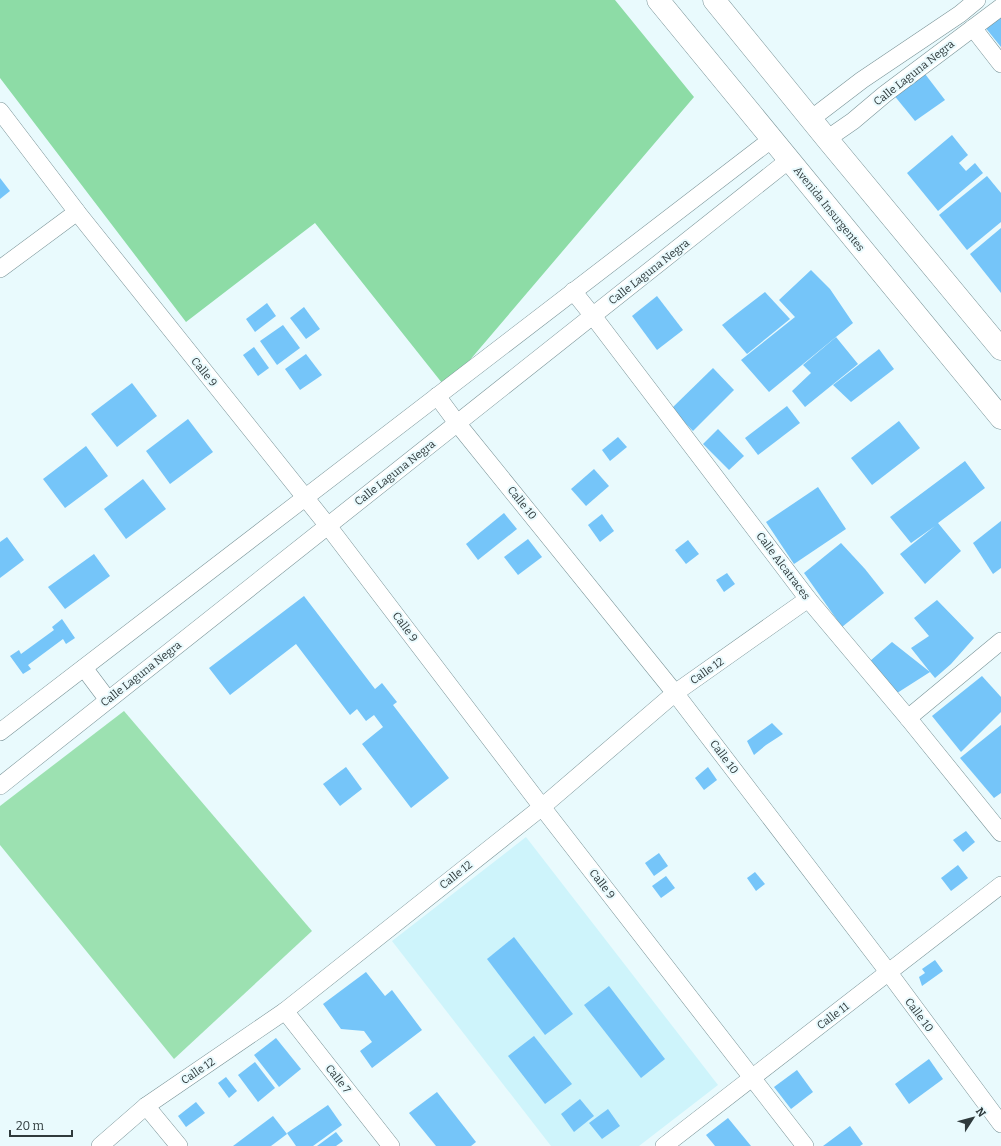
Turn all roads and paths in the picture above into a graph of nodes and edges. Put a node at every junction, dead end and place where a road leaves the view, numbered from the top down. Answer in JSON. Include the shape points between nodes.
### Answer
{"nodes":[{"id":1,"x":658,"y":0,"type":"edge"},
{"id":2,"x":714,"y":0,"type":"edge"},
{"id":3,"x":977,"y":0,"type":"edge"},
{"id":4,"x":1001,"y":7,"type":"edge"},
{"id":5,"x":973,"y":28,"type":"junction"},
{"id":6,"x":1001,"y":64,"type":"edge"},
{"id":7,"x":0,"y":111,"type":"edge"},
{"id":8,"x":811,"y":119,"type":"junction"},
{"id":9,"x":772,"y":139,"type":"junction"},
{"id":10,"x":827,"y":139,"type":"junction"},
{"id":11,"x":789,"y":160,"type":"junction"},
{"id":12,"x":77,"y":212,"type":"junction"},
{"id":13,"x":0,"y":269,"type":"edge"},
{"id":14,"x":573,"y":291,"type":"junction"},
{"id":15,"x":593,"y":316,"type":"junction"},
{"id":16,"x":1001,"y":349,"type":"edge"},
{"id":17,"x":437,"y":396,"type":"junction"},
{"id":18,"x":1001,"y":418,"type":"edge"},
{"id":19,"x":457,"y":423,"type":"junction"},
{"id":20,"x":305,"y":498,"type":"junction"},
{"id":21,"x":328,"y":526,"type":"junction"},
{"id":22,"x":808,"y":599,"type":"junction"},
{"id":23,"x":1001,"y":642,"type":"edge"},
{"id":24,"x":84,"y":668,"type":"junction"},
{"id":25,"x":675,"y":693,"type":"junction"},
{"id":26,"x":108,"y":700,"type":"junction"},
{"id":27,"x":908,"y":718,"type":"junction"},
{"id":28,"x":0,"y":732,"type":"edge"},
{"id":29,"x":0,"y":786,"type":"edge"},
{"id":30,"x":542,"y":807,"type":"junction"},
{"id":31,"x":1001,"y":833,"type":"edge"},
{"id":32,"x":1001,"y":885,"type":"edge"},
{"id":33,"x":889,"y":973,"type":"junction"},
{"id":34,"x":285,"y":1011,"type":"junction"},
{"id":35,"x":752,"y":1077,"type":"junction"},
{"id":36,"x":146,"y":1106,"type":"junction"},
{"id":37,"x":1001,"y":1124,"type":"edge"},
{"id":38,"x":100,"y":1146,"type":"edge"},
{"id":39,"x":179,"y":1146,"type":"edge"},
{"id":40,"x":391,"y":1146,"type":"edge"},
{"id":41,"x":664,"y":1146,"type":"edge"},
{"id":42,"x":805,"y":1146,"type":"edge"}],
"edges":[{"from":1,"to":9,"type":"main road","name":"Avenida Insurgentes"},
{"from":2,"to":8,"type":"main road"},
{"from":3,"to":8,"type":"street","name":"Calle Laguna Negra"},
{"from":4,"to":5,"type":"street","name":"Calle Laguna Negra"},
{"from":5,"to":6,"type":"street"},
{"from":5,"to":10,"type":"street","name":"Calle Laguna Negra"},
{"from":7,"to":12,"type":"street","name":"Calle 9"},
{"from":8,"to":10,"type":"main road"},
{"from":9,"to":11,"type":"main road","name":"Avenida Insurgentes"},
{"from":9,"to":14,"type":"street"},
{"from":10,"to":16,"type":"main road"},
{"from":11,"to":15,"type":"street","name":"Calle Laguna Negra"},
{"from":11,"to":18,"type":"main road","name":"Avenida Insurgentes"},
{"from":12,"to":13,"type":"street"},
{"from":12,"to":20,"type":"street","name":"Calle 9"},
{"from":14,"to":15,"type":"street","name":"Calle Alcatraces"},
{"from":14,"to":17,"type":"street"},
{"from":15,"to":19,"type":"street","name":"Calle Laguna Negra"},
{"from":15,"to":22,"type":"street","name":"Calle Alcatraces"},
{"from":17,"to":19,"type":"street","name":"Calle 10"},
{"from":17,"to":20,"type":"street"},
{"from":19,"to":21,"type":"street","name":"Calle Laguna Negra"},
{"from":19,"to":25,"type":"street","name":"Calle 10"},
{"from":20,"to":21,"type":"street","name":"Calle 9"},
{"from":20,"to":24,"type":"street"},
{"from":21,"to":26,"type":"street","name":"Calle Laguna Negra"},
{"from":21,"to":30,"type":"street","name":"Calle 9"},
{"from":22,"to":25,"type":"street","name":"Calle 12"},
{"from":22,"to":27,"type":"street","name":"Calle Alcatraces"},
{"from":23,"to":27,"type":"street"},
{"from":24,"to":26,"type":"street"},
{"from":24,"to":28,"type":"street"},
{"from":25,"to":30,"type":"street","name":"Calle 12"},
{"from":25,"to":33,"type":"street","name":"Calle 10"},
{"from":26,"to":29,"type":"street","name":"Calle Laguna Negra"},
{"from":27,"to":31,"type":"street","name":"Calle Alcatraces"},
{"from":30,"to":34,"type":"street","name":"Calle 12"},
{"from":30,"to":35,"type":"street","name":"Calle 9"},
{"from":32,"to":33,"type":"street","name":"Calle 11"},
{"from":33,"to":35,"type":"street","name":"Calle 11"},
{"from":33,"to":37,"type":"street","name":"Calle 10"},
{"from":34,"to":36,"type":"street","name":"Calle 12"},
{"from":34,"to":40,"type":"street","name":"Calle 7"},
{"from":35,"to":41,"type":"street","name":"Calle 11"},
{"from":35,"to":42,"type":"street","name":"Calle 9"},
{"from":36,"to":38,"type":"street","name":"Calle 12"},
{"from":36,"to":39,"type":"street"}]}
